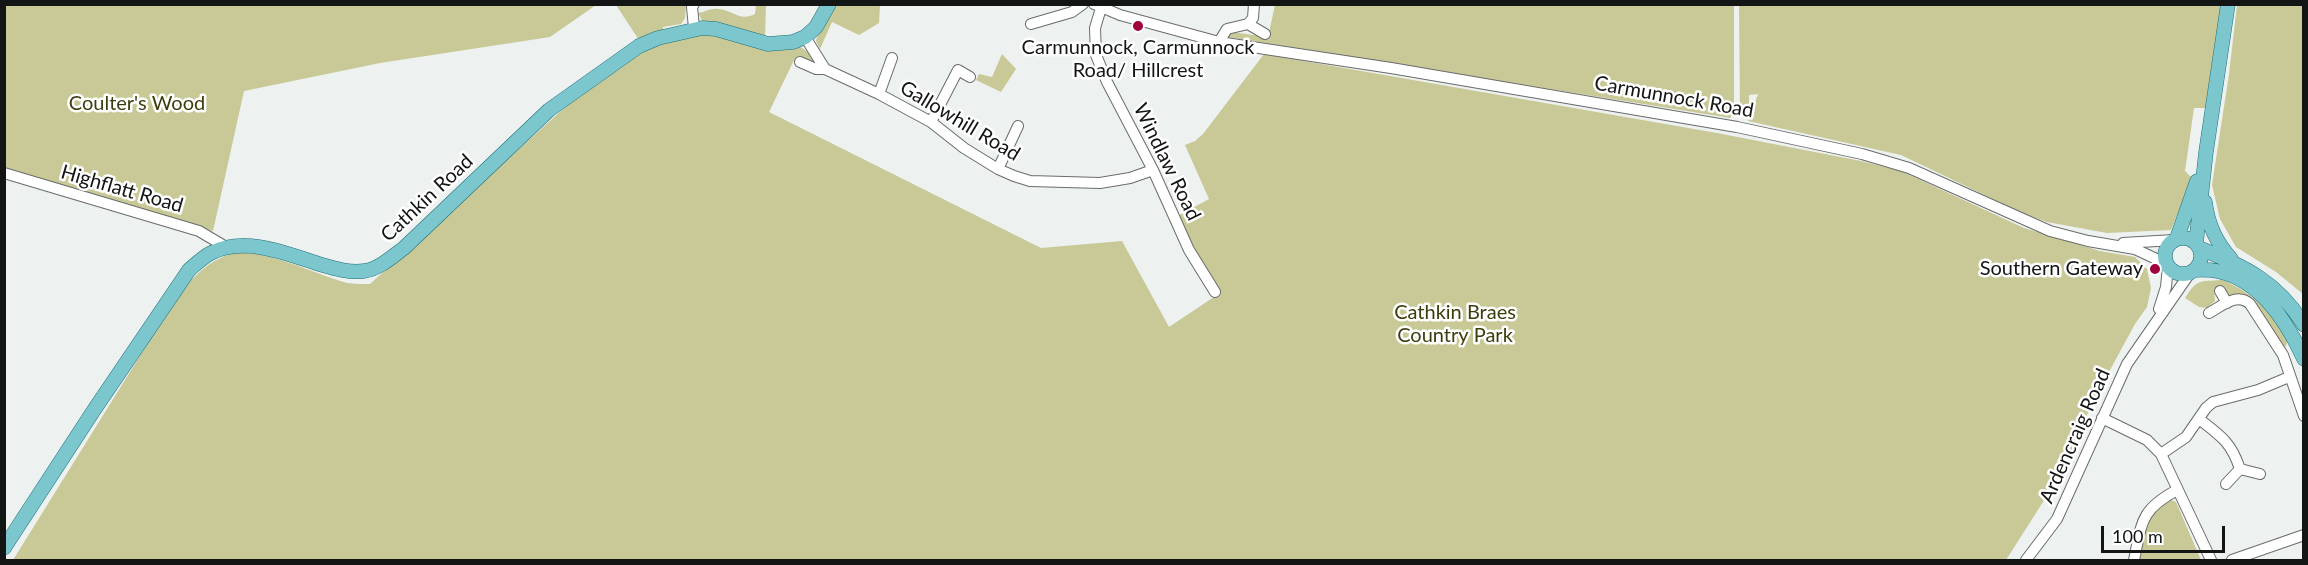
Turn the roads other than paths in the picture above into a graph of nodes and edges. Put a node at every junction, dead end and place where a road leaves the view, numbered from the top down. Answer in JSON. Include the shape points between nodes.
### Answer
{"nodes":[{"id":1,"x":694,"y":4,"type":"edge"},
{"id":2,"x":829,"y":4,"type":"edge"},
{"id":3,"x":1083,"y":4,"type":"edge"},
{"id":4,"x":1254,"y":4,"type":"edge"},
{"id":5,"x":2228,"y":4,"type":"edge"},
{"id":6,"x":1098,"y":6,"type":"edge"},
{"id":7,"x":1031,"y":24,"type":"dead end"},
{"id":8,"x":1248,"y":24,"type":"junction"},
{"id":9,"x":694,"y":28,"type":"junction"},
{"id":10,"x":1265,"y":34,"type":"dead end"},
{"id":11,"x":805,"y":37,"type":"junction"},
{"id":12,"x":1219,"y":42,"type":"junction"},
{"id":13,"x":892,"y":58,"type":"dead end"},
{"id":14,"x":800,"y":62,"type":"dead end"},
{"id":15,"x":825,"y":69,"type":"junction"},
{"id":16,"x":970,"y":77,"type":"dead end"},
{"id":17,"x":879,"y":94,"type":"junction"},
{"id":18,"x":931,"y":122,"type":"junction"},
{"id":19,"x":1018,"y":126,"type":"dead end"},
{"id":20,"x":2206,"y":152,"type":"junction"},
{"id":21,"x":998,"y":169,"type":"junction"},
{"id":22,"x":1154,"y":170,"type":"junction"},
{"id":23,"x":4,"y":173,"type":"edge"},
{"id":24,"x":2202,"y":185,"type":"junction"},
{"id":25,"x":2176,"y":239,"type":"junction"},
{"id":26,"x":2108,"y":243,"type":"junction"},
{"id":27,"x":2198,"y":246,"type":"junction"},
{"id":28,"x":226,"y":247,"type":"junction"},
{"id":29,"x":2234,"y":262,"type":"junction"},
{"id":30,"x":2167,"y":265,"type":"junction"},
{"id":31,"x":2192,"y":271,"type":"junction"},
{"id":32,"x":2220,"y":291,"type":"dead end"},
{"id":33,"x":1215,"y":292,"type":"dead end"},
{"id":34,"x":2227,"y":303,"type":"junction"},
{"id":35,"x":2209,"y":313,"type":"dead end"},
{"id":36,"x":2154,"y":323,"type":"junction"},
{"id":37,"x":2304,"y":325,"type":"edge"},
{"id":38,"x":2304,"y":359,"type":"edge"},
{"id":39,"x":2289,"y":377,"type":"junction"},
{"id":40,"x":2304,"y":416,"type":"edge"},
{"id":41,"x":2102,"y":418,"type":"junction"},
{"id":42,"x":2199,"y":419,"type":"junction"},
{"id":43,"x":2161,"y":454,"type":"junction"},
{"id":44,"x":2240,"y":469,"type":"junction"},
{"id":45,"x":2259,"y":474,"type":"dead end"},
{"id":46,"x":2226,"y":484,"type":"dead end"},
{"id":47,"x":2177,"y":490,"type":"junction"},
{"id":48,"x":2304,"y":535,"type":"edge"},
{"id":49,"x":4,"y":548,"type":"edge"},
{"id":50,"x":2026,"y":561,"type":"edge"},
{"id":51,"x":2134,"y":561,"type":"edge"},
{"id":52,"x":2211,"y":561,"type":"edge"},
{"id":53,"x":2232,"y":561,"type":"edge"}],
"edges":[{"from":1,"to":9,"type":"street"},
{"from":2,"to":11,"type":"main road","via":[[816,27]]},
{"from":3,"to":7,"type":"street","via":[[1072,12]]},
{"from":4,"to":8,"type":"street","via":[[1253,18]]},
{"from":5,"to":20,"type":"main road"},
{"from":6,"to":12,"type":"street","name":"Carmunnock Road"},
{"from":6,"to":22,"type":"street","name":"Windlaw Road","via":[[1096,55]]},
{"from":8,"to":10,"type":"street"},
{"from":8,"to":12,"type":"street","via":[[1227,29]]},
{"from":9,"to":11,"type":"main road","name":"Cathkin Road","via":[[716,29],[768,44]]},
{"from":9,"to":28,"type":"main road","name":"Cathkin Road","via":[[639,46],[549,110],[404,248],[376,267],[365,271],[341,270],[271,249]]},
{"from":11,"to":15,"type":"street"},
{"from":12,"to":26,"type":"street","name":"Carmunnock Road","via":[[1737,127],[1851,152],[1909,168],[2050,231]]},
{"from":13,"to":17,"type":"street"},
{"from":14,"to":15,"type":"street","name":"Gallowhill Road"},
{"from":15,"to":17,"type":"street","name":"Gallowhill Road"},
{"from":16,"to":18,"type":"street","via":[[958,70]]},
{"from":17,"to":18,"type":"street","name":"Gallowhill Road"},
{"from":18,"to":21,"type":"street","name":"Gallowhill Road"},
{"from":19,"to":21,"type":"street"},
{"from":20,"to":24,"type":"main road"},
{"from":20,"to":25,"type":"main road"},
{"from":21,"to":22,"type":"street","name":"Gallowhill Road","via":[[1029,181],[1100,183]]},
{"from":22,"to":33,"type":"street","name":"Windlaw Road","via":[[1189,250]]},
{"from":23,"to":28,"type":"street","name":"Highflatt Road","via":[[199,231]]},
{"from":24,"to":27,"type":"main road"},
{"from":24,"to":29,"type":"main road","via":[[2210,226]]},
{"from":25,"to":26,"type":"street","name":"Carmunnock Road"},
{"from":25,"to":27,"type":"main road","via":[[2186,238]]},
{"from":25,"to":30,"type":"main road","via":[[2166,249]]},
{"from":26,"to":30,"type":"street","name":"Carmunnock Road","via":[[2134,249]]},
{"from":27,"to":29,"type":"main road"},
{"from":27,"to":31,"type":"main road","via":[[2201,260]]},
{"from":28,"to":49,"type":"main road","name":"Cathkin Road","via":[[209,254],[189,270]]},
{"from":29,"to":37,"type":"main road","via":[[2277,290]]},
{"from":30,"to":31,"type":"main road","via":[[2178,273]]},
{"from":30,"to":36,"type":"street","name":"Ardencraig Road","via":[[2164,297]]},
{"from":31,"to":36,"type":"street","name":"Ardencraig Road"},
{"from":31,"to":38,"type":"main road","via":[[2232,274],[2253,288],[2282,316]]},
{"from":32,"to":34,"type":"street"},
{"from":34,"to":35,"type":"street"},
{"from":34,"to":39,"type":"street","via":[[2240,298],[2250,304],[2283,355]]},
{"from":36,"to":41,"type":"street","name":"Ardencraig Road","via":[[2127,364]]},
{"from":39,"to":40,"type":"street"},
{"from":39,"to":42,"type":"street","via":[[2213,402]]},
{"from":41,"to":43,"type":"street","via":[[2147,440]]},
{"from":41,"to":50,"type":"street","name":"Ardencraig Road","via":[[2057,519]]},
{"from":42,"to":43,"type":"street","via":[[2186,437]]},
{"from":42,"to":44,"type":"street","via":[[2230,445]]},
{"from":43,"to":47,"type":"street"},
{"from":44,"to":45,"type":"street"},
{"from":44,"to":46,"type":"street"},
{"from":47,"to":51,"type":"street","via":[[2158,500],[2146,513]]},
{"from":47,"to":52,"type":"street"},
{"from":48,"to":53,"type":"street"}]}
